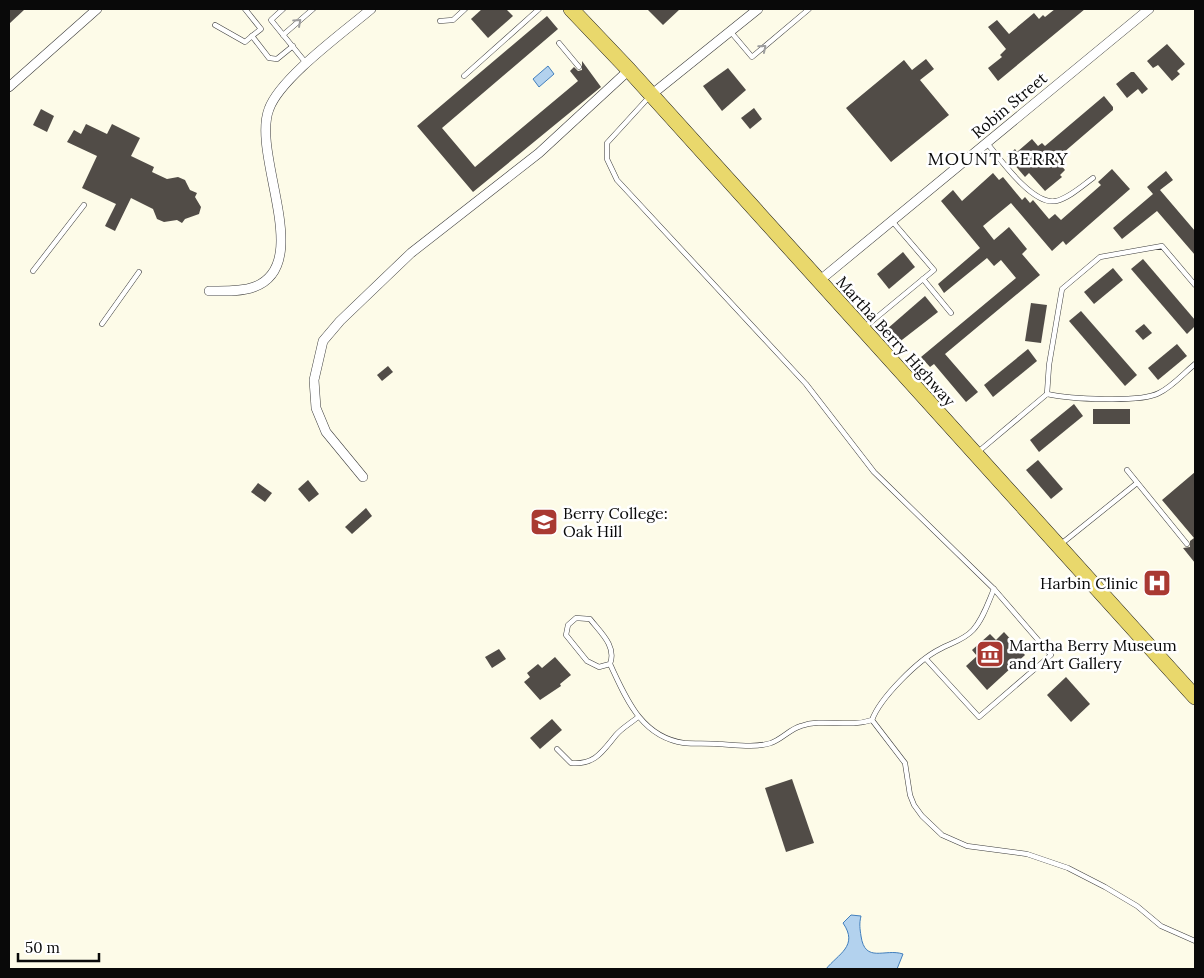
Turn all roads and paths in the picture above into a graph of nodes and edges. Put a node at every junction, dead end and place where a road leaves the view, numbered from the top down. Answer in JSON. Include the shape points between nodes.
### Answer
{"nodes":[{"id":1,"x":97,"y":9,"type":"edge"},
{"id":2,"x":245,"y":9,"type":"edge"},
{"id":3,"x":283,"y":9,"type":"edge"},
{"id":4,"x":313,"y":9,"type":"edge"},
{"id":5,"x":371,"y":9,"type":"edge"},
{"id":6,"x":465,"y":9,"type":"edge"},
{"id":7,"x":539,"y":9,"type":"edge"},
{"id":8,"x":571,"y":9,"type":"edge"},
{"id":9,"x":809,"y":9,"type":"edge"},
{"id":10,"x":1149,"y":9,"type":"edge"},
{"id":11,"x":755,"y":10,"type":"edge"},
{"id":12,"x":271,"y":20,"type":"junction"},
{"id":13,"x":440,"y":21,"type":"dead end"},
{"id":14,"x":216,"y":25,"type":"dead end"},
{"id":15,"x":261,"y":29,"type":"junction"},
{"id":16,"x":730,"y":31,"type":"junction"},
{"id":17,"x":252,"y":36,"type":"junction"},
{"id":18,"x":283,"y":36,"type":"junction"},
{"id":19,"x":559,"y":43,"type":"dead end"},
{"id":20,"x":293,"y":46,"type":"junction"},
{"id":21,"x":307,"y":64,"type":"junction"},
{"id":22,"x":578,"y":67,"type":"dead end"},
{"id":23,"x":629,"y":70,"type":"junction"},
{"id":24,"x":464,"y":76,"type":"dead end"},
{"id":25,"x":9,"y":87,"type":"edge"},
{"id":26,"x":651,"y":95,"type":"junction"},
{"id":27,"x":987,"y":143,"type":"junction"},
{"id":28,"x":1093,"y":178,"type":"dead end"},
{"id":29,"x":84,"y":205,"type":"dead end"},
{"id":30,"x":892,"y":221,"type":"junction"},
{"id":31,"x":33,"y":271,"type":"dead end"},
{"id":32,"x":139,"y":272,"type":"dead end"},
{"id":33,"x":923,"y":279,"type":"junction"},
{"id":34,"x":819,"y":281,"type":"junction"},
{"id":35,"x":1195,"y":285,"type":"edge"},
{"id":36,"x":209,"y":292,"type":"dead end"},
{"id":37,"x":951,"y":313,"type":"dead end"},
{"id":38,"x":102,"y":324,"type":"dead end"},
{"id":39,"x":863,"y":329,"type":"junction"},
{"id":40,"x":1195,"y":364,"type":"edge"},
{"id":41,"x":1048,"y":394,"type":"junction"},
{"id":42,"x":975,"y":454,"type":"junction"},
{"id":43,"x":1127,"y":470,"type":"dead end"},
{"id":44,"x":363,"y":477,"type":"dead end"},
{"id":45,"x":1137,"y":483,"type":"junction"},
{"id":46,"x":1187,"y":544,"type":"dead end"},
{"id":47,"x":1058,"y":546,"type":"junction"},
{"id":48,"x":994,"y":589,"type":"junction"},
{"id":49,"x":926,"y":659,"type":"junction"},
{"id":50,"x":610,"y":664,"type":"junction"},
{"id":51,"x":1195,"y":697,"type":"edge"},
{"id":52,"x":638,"y":717,"type":"junction"},
{"id":53,"x":872,"y":720,"type":"junction"},
{"id":54,"x":557,"y":749,"type":"dead end"},
{"id":55,"x":1195,"y":941,"type":"edge"}],
"edges":[{"from":1,"to":25,"type":"street"},
{"from":2,"to":15,"type":"lane"},
{"from":3,"to":12,"type":"lane"},
{"from":18,"to":4,"type":"lane","one_way":true},
{"from":5,"to":21,"type":"street"},
{"from":6,"to":13,"type":"lane","via":[[453,20]]},
{"from":7,"to":24,"type":"lane"},
{"from":8,"to":23,"type":"main road","name":"Martha Berry Highway"},
{"from":16,"to":9,"type":"lane","one_way":true,"via":[[752,57]]},
{"from":10,"to":27,"type":"street","name":"Robin Street"},
{"from":11,"to":16,"type":"street"},
{"from":12,"to":15,"type":"lane"},
{"from":12,"to":18,"type":"lane"},
{"from":14,"to":17,"type":"lane","via":[[245,42]]},
{"from":15,"to":17,"type":"lane"},
{"from":16,"to":26,"type":"street"},
{"from":17,"to":20,"type":"lane","via":[[272,59],[277,59]]},
{"from":18,"to":20,"type":"lane"},
{"from":19,"to":22,"type":"lane"},
{"from":20,"to":21,"type":"lane"},
{"from":21,"to":36,"type":"street","via":[[279,90],[265,122],[282,236],[280,257],[259,284]]},
{"from":23,"to":26,"type":"main road","name":"Martha Berry Highway"},
{"from":23,"to":44,"type":"street","via":[[539,153],[411,253],[323,340],[314,380],[316,408],[326,432]]},
{"from":26,"to":34,"type":"main road","name":"Martha Berry Highway"},
{"from":26,"to":48,"type":"lane","via":[[607,143],[607,159],[617,180],[806,384],[874,472]]},
{"from":27,"to":28,"type":"lane","via":[[1020,182],[1045,199],[1059,200]]},
{"from":27,"to":30,"type":"street","name":"Robin Street"},
{"from":29,"to":31,"type":"lane"},
{"from":30,"to":33,"type":"lane","via":[[934,270]]},
{"from":30,"to":34,"type":"street","name":"Robin Street"},
{"from":32,"to":38,"type":"lane"},
{"from":33,"to":37,"type":"lane"},
{"from":33,"to":39,"type":"lane"},
{"from":34,"to":39,"type":"main road","name":"Martha Berry Highway"},
{"from":35,"to":41,"type":"lane","via":[[1162,246],[1100,257],[1062,289],[1049,365]]},
{"from":39,"to":42,"type":"main road","name":"Martha Berry Highway"},
{"from":40,"to":41,"type":"lane","via":[[1160,393],[1142,398],[1071,398]]},
{"from":41,"to":42,"type":"lane"},
{"from":42,"to":47,"type":"main road","name":"Martha Berry Highway"},
{"from":43,"to":45,"type":"lane"},
{"from":45,"to":46,"type":"lane"},
{"from":45,"to":47,"type":"lane"},
{"from":47,"to":51,"type":"main road","name":"Martha Berry Highway"},
{"from":48,"to":49,"type":"lane","via":[[972,631]]},
{"from":48,"to":49,"type":"lane","via":[[1051,655],[979,717]]},
{"from":49,"to":53,"type":"lane","via":[[886,697]]},
{"from":50,"to":50,"type":"lane","via":[[610,645],[590,619],[576,618],[568,624],[566,635],[587,661],[599,668]]},
{"from":50,"to":52,"type":"lane"},
{"from":52,"to":53,"type":"lane","via":[[658,733],[683,743],[749,745],[778,741],[800,726],[816,723],[858,725]]},
{"from":52,"to":54,"type":"lane","via":[[590,762],[571,763]]},
{"from":53,"to":55,"type":"lane","via":[[905,763],[914,805],[942,835],[967,846],[1027,854],[1068,868],[1129,901],[1161,926]]}]}
